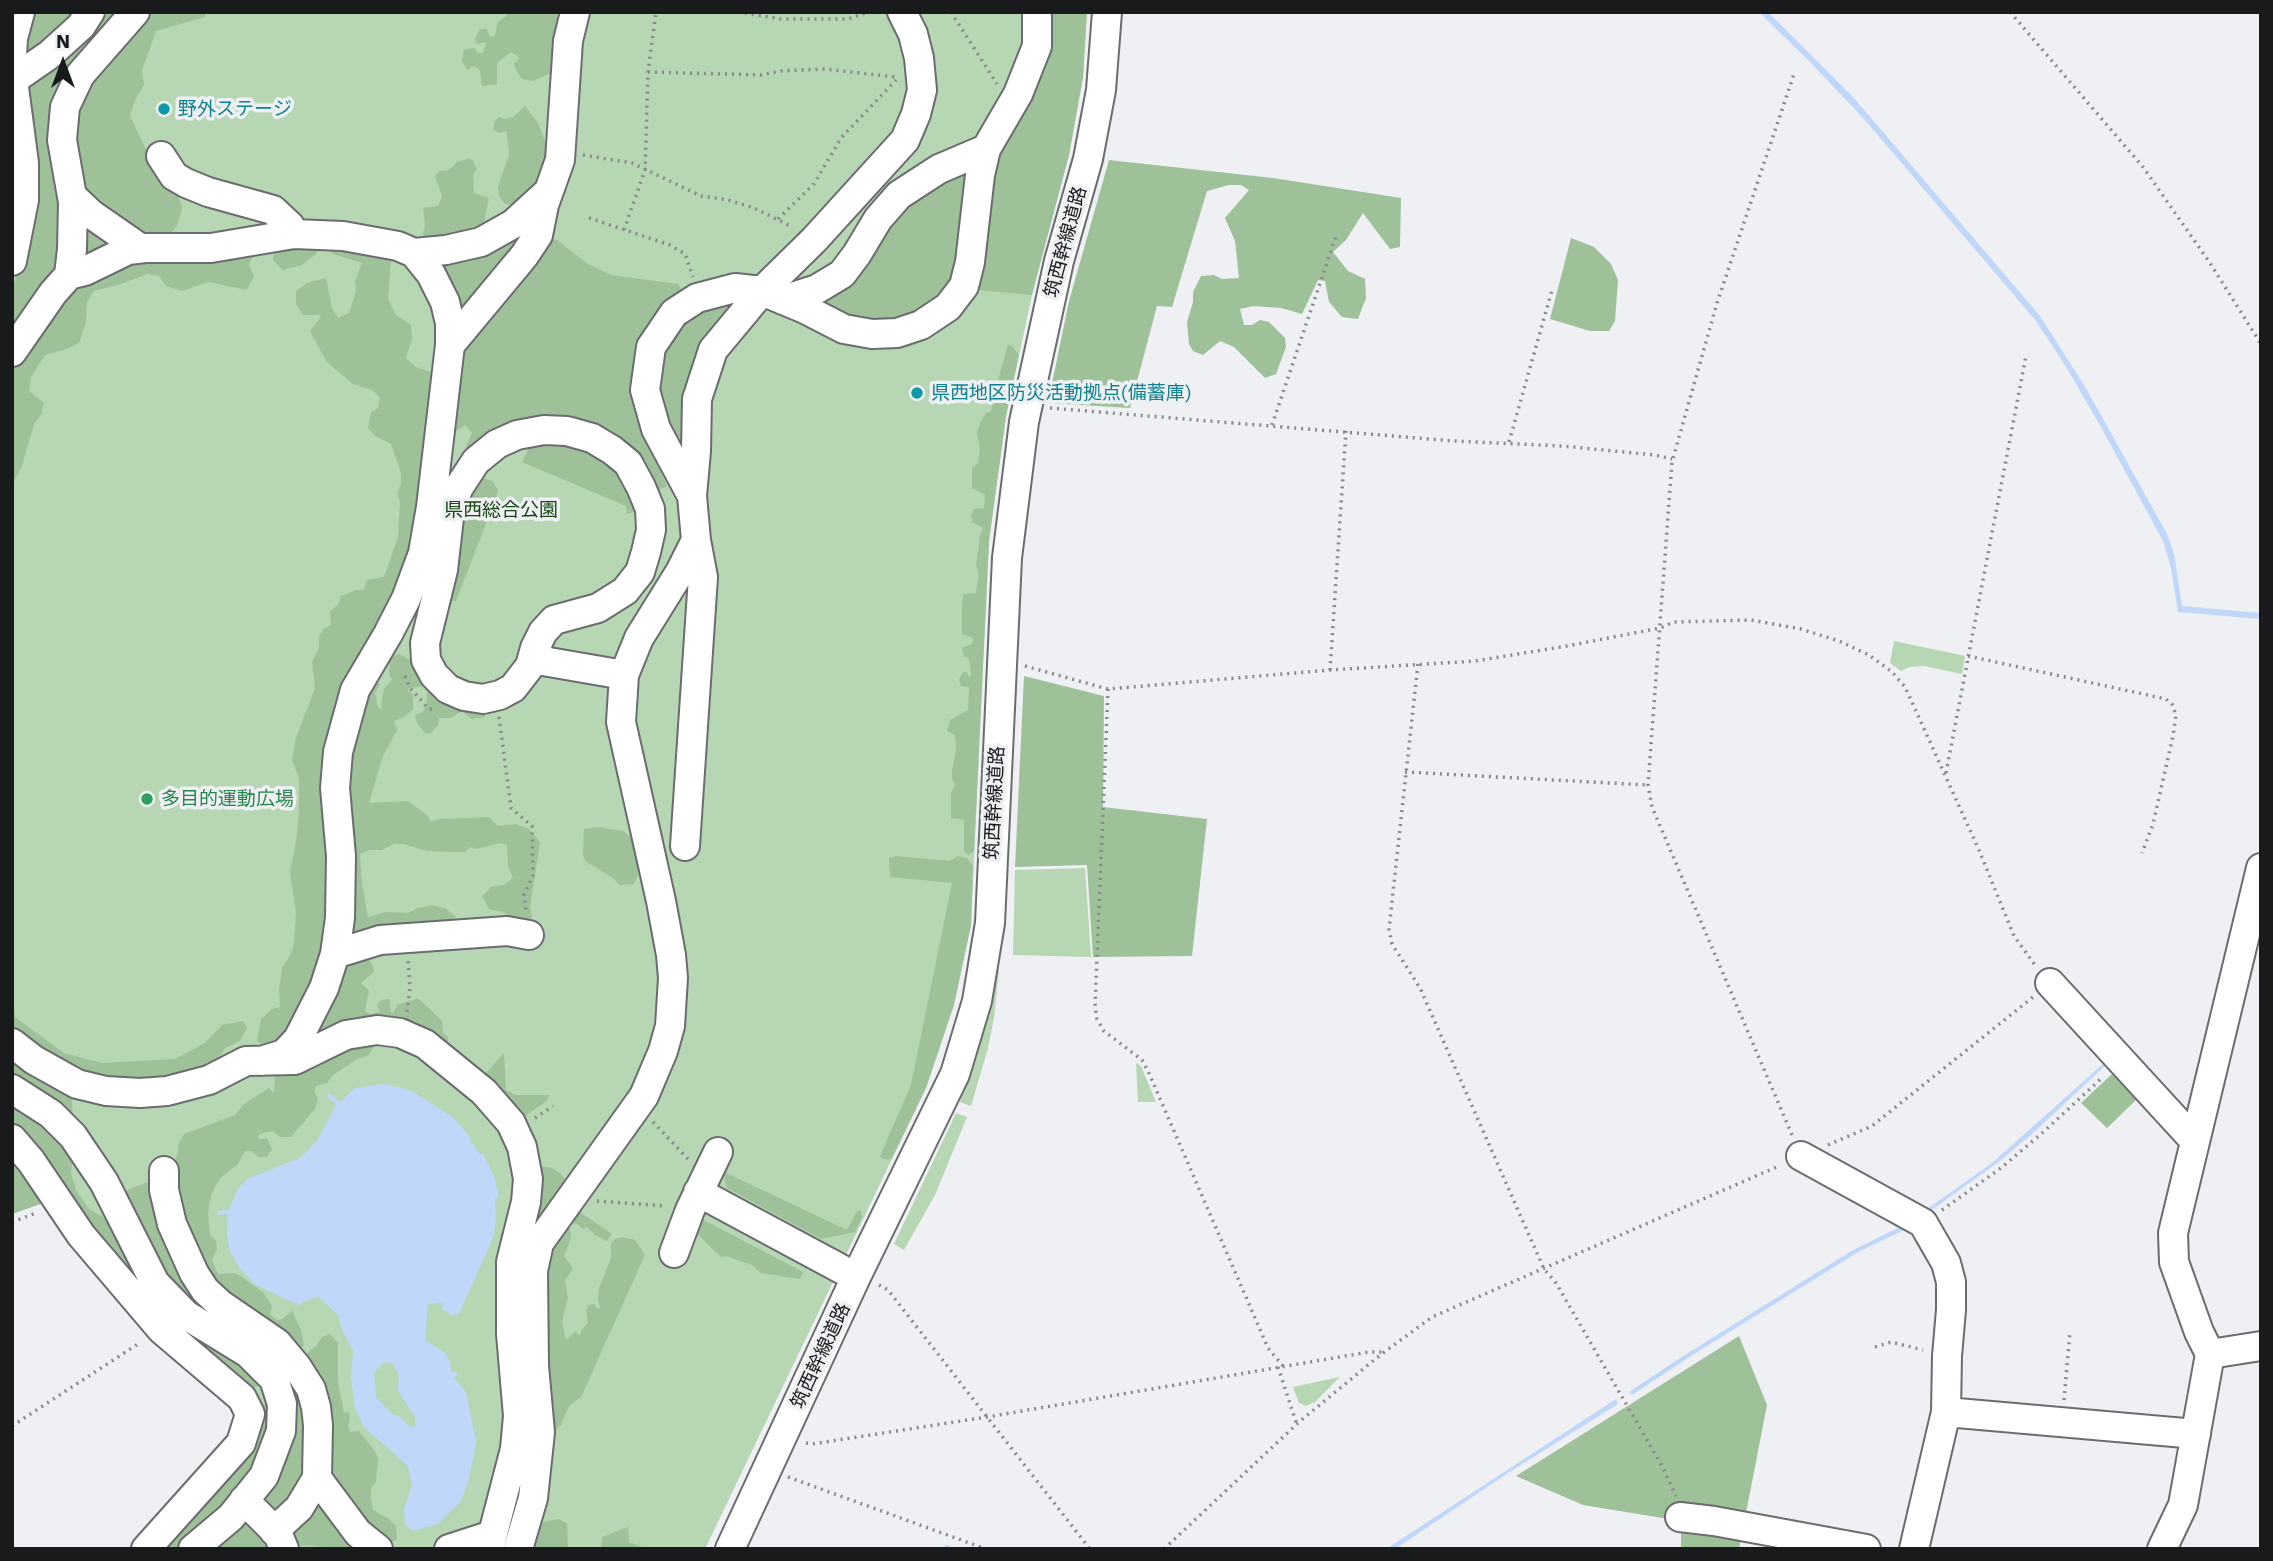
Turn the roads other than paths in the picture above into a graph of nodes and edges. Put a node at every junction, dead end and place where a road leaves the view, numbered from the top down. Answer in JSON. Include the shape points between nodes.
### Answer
{"nodes":[{"id":1,"x":20,"y":12,"type":"edge"},
{"id":2,"x":90,"y":12,"type":"edge"},
{"id":3,"x":135,"y":12,"type":"edge"},
{"id":4,"x":902,"y":12,"type":"edge"},
{"id":5,"x":1037,"y":12,"type":"edge"},
{"id":6,"x":1107,"y":12,"type":"edge"},
{"id":7,"x":576,"y":13,"type":"edge"},
{"id":8,"x":12,"y":56,"type":"edge"},
{"id":9,"x":12,"y":72,"type":"edge"},
{"id":10,"x":13,"y":80,"type":"edge"},
{"id":11,"x":986,"y":149,"type":"junction"},
{"id":12,"x":161,"y":156,"type":"dead end"},
{"id":13,"x":549,"y":191,"type":"junction"},
{"id":14,"x":73,"y":197,"type":"junction"},
{"id":15,"x":294,"y":234,"type":"junction"},
{"id":16,"x":140,"y":248,"type":"junction"},
{"id":17,"x":414,"y":253,"type":"junction"},
{"id":18,"x":12,"y":261,"type":"edge"},
{"id":19,"x":68,"y":275,"type":"junction"},
{"id":20,"x":772,"y":296,"type":"junction"},
{"id":21,"x":450,"y":345,"type":"junction"},
{"id":22,"x":12,"y":352,"type":"edge"},
{"id":23,"x":692,"y":496,"type":"junction"},
{"id":24,"x":696,"y":540,"type":"junction"},
{"id":25,"x":535,"y":648,"type":"junction"},
{"id":26,"x":624,"y":675,"type":"junction"},
{"id":27,"x":685,"y":846,"type":"dead end"},
{"id":28,"x":2261,"y":867,"type":"edge"},
{"id":29,"x":528,"y":935,"type":"road end"},
{"id":30,"x":335,"y":954,"type":"junction"},
{"id":31,"x":2050,"y":983,"type":"road end"},
{"id":32,"x":12,"y":1043,"type":"edge"},
{"id":33,"x":261,"y":1061,"type":"junction"},
{"id":34,"x":12,"y":1089,"type":"edge"},
{"id":35,"x":12,"y":1139,"type":"edge"},
{"id":36,"x":2194,"y":1140,"type":"junction"},
{"id":37,"x":1801,"y":1156,"type":"road end"},
{"id":38,"x":164,"y":1171,"type":"dead end"},
{"id":39,"x":674,"y":1253,"type":"dead end"},
{"id":40,"x":857,"y":1276,"type":"junction"},
{"id":41,"x":2261,"y":1346,"type":"edge"},
{"id":42,"x":2210,"y":1354,"type":"junction"},
{"id":43,"x":1946,"y":1412,"type":"junction"},
{"id":44,"x":2196,"y":1434,"type":"junction"},
{"id":45,"x":317,"y":1478,"type":"junction"},
{"id":46,"x":244,"y":1500,"type":"junction"},
{"id":47,"x":1680,"y":1517,"type":"road end"},
{"id":48,"x":279,"y":1540,"type":"edge"},
{"id":49,"x":490,"y":1542,"type":"edge"},
{"id":50,"x":146,"y":1549,"type":"edge"},
{"id":51,"x":193,"y":1549,"type":"edge"},
{"id":52,"x":378,"y":1549,"type":"edge"},
{"id":53,"x":449,"y":1549,"type":"edge"},
{"id":54,"x":519,"y":1549,"type":"edge"},
{"id":55,"x":730,"y":1549,"type":"edge"},
{"id":56,"x":1866,"y":1549,"type":"edge"},
{"id":57,"x":1914,"y":1549,"type":"edge"},
{"id":58,"x":2162,"y":1549,"type":"edge"}],
"edges":[{"from":1,"to":8,"type":"street"},
{"from":2,"to":10,"type":"street","via":[[49,55]]},
{"from":3,"to":14,"type":"street","via":[[80,75],[65,107],[62,140]]},
{"from":4,"to":20,"type":"street","via":[[913,34],[922,90],[905,140],[814,240]]},
{"from":5,"to":11,"type":"street","via":[[1037,46]]},
{"from":6,"to":40,"type":"street","name":"筑西幹線道路","via":[[1101,90],[1028,406],[1007,558],[990,923],[983,972],[955,1074]]},
{"from":7,"to":13,"type":"street","via":[[568,41],[560,155]]},
{"from":9,"to":10,"type":"street"},
{"from":10,"to":18,"type":"street","via":[[24,200]]},
{"from":11,"to":20,"type":"street","via":[[939,169],[899,194],[842,274],[817,289]]},
{"from":11,"to":20,"type":"street","via":[[970,262],[964,286],[948,307],[921,325],[898,333],[872,334],[844,329]]},
{"from":12,"to":15,"type":"street","via":[[174,176],[208,192],[273,210]]},
{"from":13,"to":17,"type":"street","via":[[513,224],[481,242]]},
{"from":13,"to":21,"type":"street","via":[[531,246]]},
{"from":14,"to":16,"type":"street"},
{"from":14,"to":19,"type":"street"},
{"from":15,"to":16,"type":"street","via":[[211,248]]},
{"from":15,"to":17,"type":"street","via":[[343,236]]},
{"from":16,"to":19,"type":"street"},
{"from":17,"to":21,"type":"street","via":[[445,302]]},
{"from":19,"to":22,"type":"street"},
{"from":20,"to":23,"type":"street","via":[[713,350],[704,371],[697,399]]},
{"from":20,"to":23,"type":"street","via":[[735,288],[701,297],[674,313],[651,347],[645,390],[656,429]]},
{"from":21,"to":30,"type":"street","via":[[423,553],[407,599],[355,690],[338,752],[335,788],[341,856]]},
{"from":23,"to":24,"type":"street"},
{"from":24,"to":26,"type":"street","via":[[639,638]]},
{"from":24,"to":27,"type":"street","via":[[703,577]]},
{"from":25,"to":25,"type":"street","via":[[554,620],[598,608],[625,591],[640,572],[651,530],[649,509],[628,463],[592,438],[567,431],[517,435],[497,444],[464,478],[450,509],[443,570],[425,643],[426,660],[448,689],[483,699],[513,688],[530,666]]},
{"from":25,"to":26,"type":"street","via":[[542,660]]},
{"from":26,"to":54,"type":"street","via":[[621,722],[661,901],[673,978],[670,1026],[644,1096],[539,1243],[533,1270],[540,1432],[533,1498]]},
{"from":28,"to":36,"type":"street"},
{"from":29,"to":30,"type":"street","via":[[507,931],[380,940]]},
{"from":30,"to":33,"type":"street","via":[[298,1040],[284,1054]]},
{"from":31,"to":36,"type":"street"},
{"from":32,"to":33,"type":"street","via":[[77,1084],[106,1091],[167,1091],[209,1080],[246,1061]]},
{"from":33,"to":49,"type":"street","via":[[295,1060],[346,1035],[377,1030],[407,1036],[484,1092],[511,1123],[522,1146],[528,1179],[526,1202],[511,1262],[517,1436]]},
{"from":34,"to":46,"type":"street","via":[[51,1114],[74,1136],[104,1182],[155,1283],[186,1315],[248,1353],[274,1379],[282,1404],[281,1430],[264,1476]]},
{"from":35,"to":50,"type":"street","via":[[81,1235],[161,1329],[242,1398],[250,1414],[241,1443]]},
{"from":36,"to":42,"type":"street","via":[[2173,1233],[2174,1262]]},
{"from":37,"to":43,"type":"street","via":[[1923,1223],[1946,1263],[1951,1282]]},
{"from":38,"to":45,"type":"street","via":[[172,1224],[205,1290],[277,1343],[311,1389],[318,1425]]},
{"from":39,"to":40,"type":"street","via":[[704,1171]]},
{"from":40,"to":55,"type":"street","name":"筑西幹線道路"},
{"from":41,"to":42,"type":"street"},
{"from":42,"to":44,"type":"street"},
{"from":43,"to":44,"type":"street"},
{"from":43,"to":57,"type":"street"},
{"from":44,"to":58,"type":"street","via":[[2183,1505]]},
{"from":45,"to":48,"type":"street"},
{"from":45,"to":52,"type":"street","via":[[358,1532]]},
{"from":46,"to":48,"type":"street"},
{"from":46,"to":51,"type":"street"},
{"from":47,"to":56,"type":"street"},
{"from":49,"to":53,"type":"street"}]}
